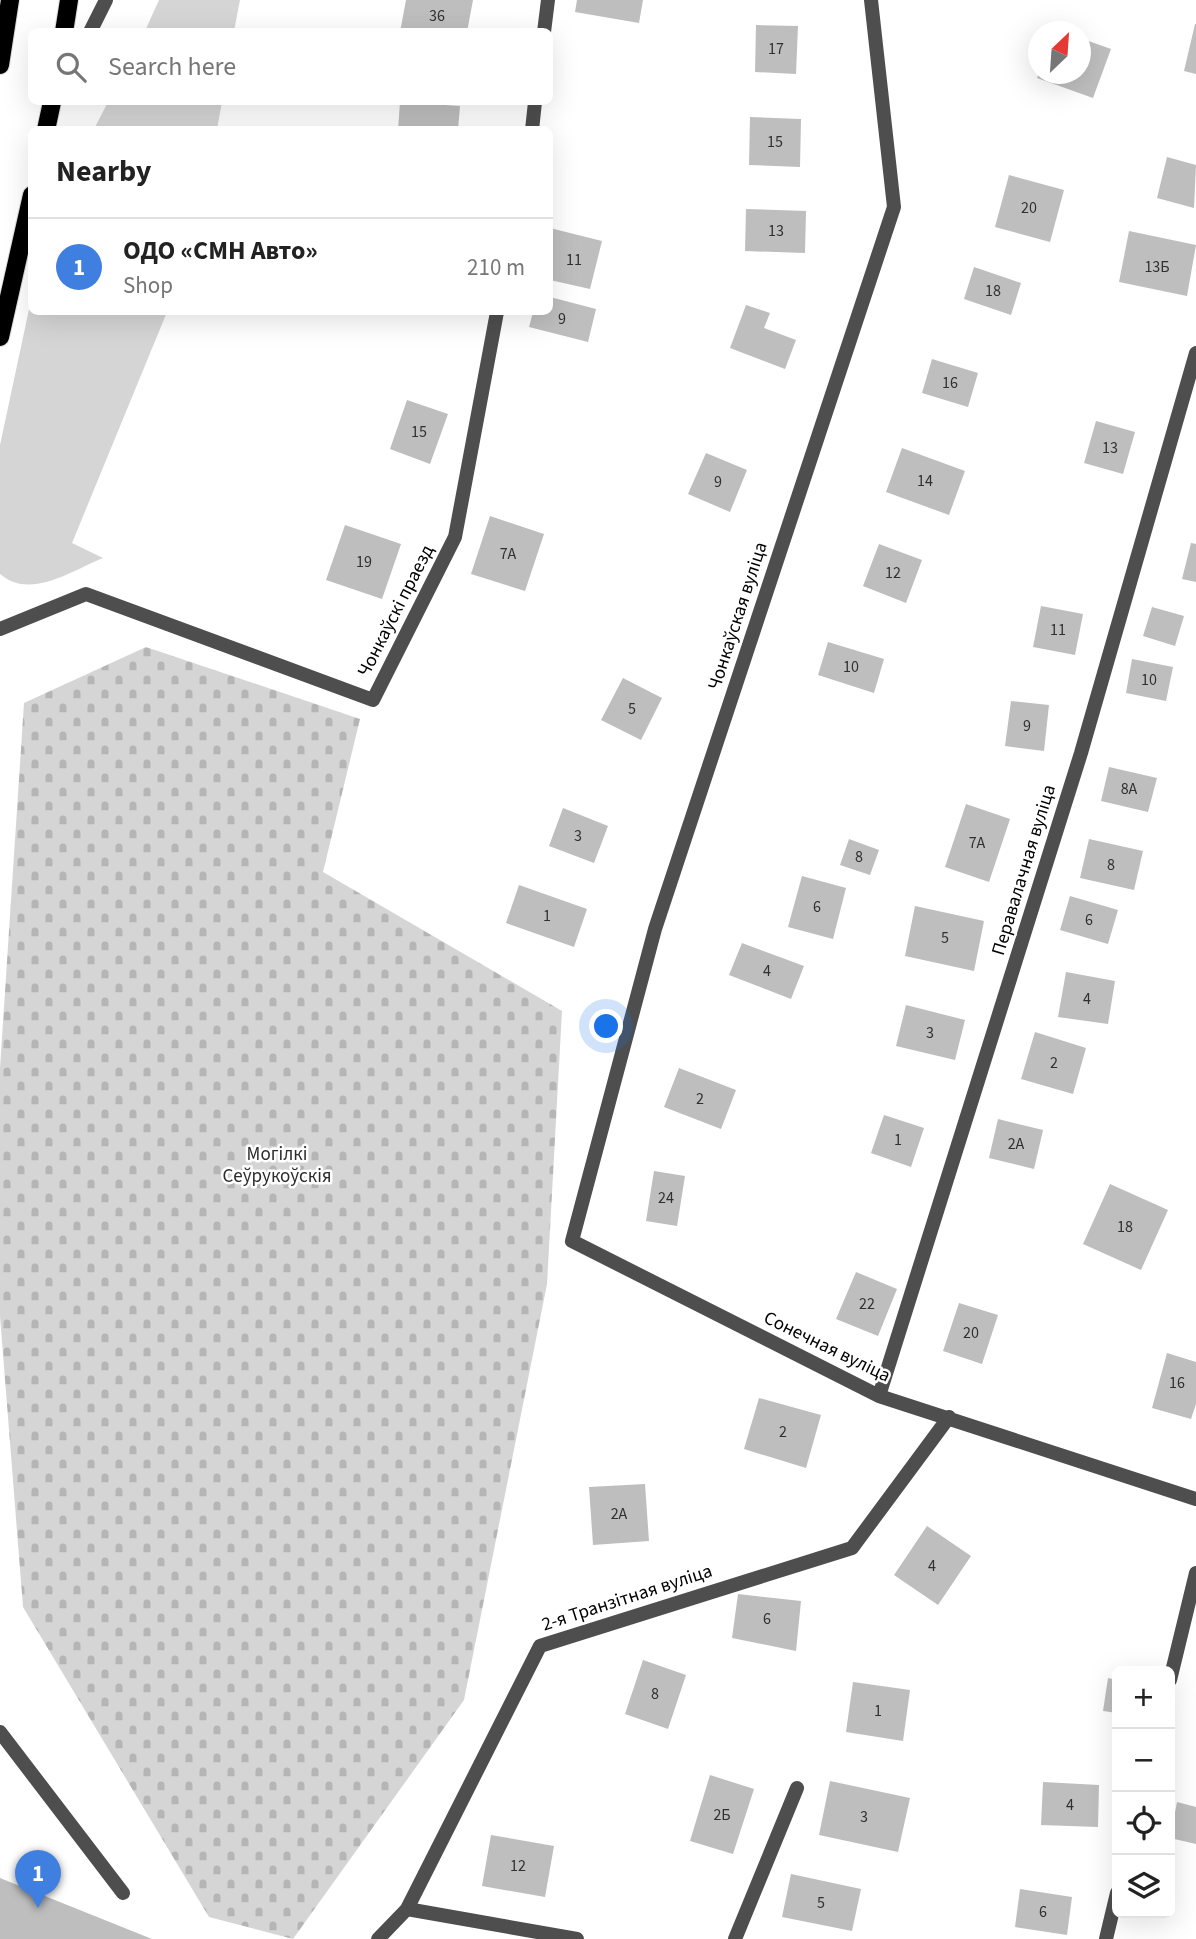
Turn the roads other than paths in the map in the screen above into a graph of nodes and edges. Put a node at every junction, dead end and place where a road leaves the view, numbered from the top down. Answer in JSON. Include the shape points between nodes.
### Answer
{"nodes":[{"id":1,"x":10,"y":0,"type":"edge"},
{"id":2,"x":69,"y":0,"type":"edge"},
{"id":3,"x":106,"y":0,"type":"edge"},
{"id":4,"x":548,"y":0,"type":"edge"},
{"id":5,"x":871,"y":0,"type":"edge"},
{"id":6,"x":65,"y":28,"type":"edge"},
{"id":7,"x":92,"y":28,"type":"edge"},
{"id":8,"x":544,"y":28,"type":"edge"},
{"id":9,"x":0,"y":65,"type":"edge"},
{"id":10,"x":535,"y":105,"type":"edge"},
{"id":11,"x":532,"y":126,"type":"edge"},
{"id":12,"x":28,"y":213,"type":"edge"},
{"id":13,"x":496,"y":315,"type":"edge"},
{"id":14,"x":0,"y":337,"type":"edge"},
{"id":15,"x":1196,"y":353,"type":"edge"},
{"id":16,"x":0,"y":629,"type":"edge"},
{"id":17,"x":572,"y":1241,"type":"joint"},
{"id":18,"x":879,"y":1396,"type":"junction"},
{"id":19,"x":950,"y":1418,"type":"junction"},
{"id":20,"x":1196,"y":1499,"type":"edge"},
{"id":21,"x":1196,"y":1573,"type":"edge"},
{"id":22,"x":1173,"y":1666,"type":"edge"},
{"id":23,"x":0,"y":1732,"type":"edge"},
{"id":24,"x":797,"y":1788,"type":"dead end"},
{"id":25,"x":123,"y":1893,"type":"dead end"},
{"id":26,"x":407,"y":1909,"type":"junction"},
{"id":27,"x":1112,"y":1914,"type":"edge"},
{"id":28,"x":378,"y":1939,"type":"edge"},
{"id":29,"x":577,"y":1939,"type":"edge"},
{"id":30,"x":735,"y":1939,"type":"edge"},
{"id":31,"x":1106,"y":1939,"type":"edge"}],
"edges":[{"from":1,"to":9,"type":"main road"},
{"from":2,"to":6,"type":"main road"},
{"from":3,"to":7,"type":"street"},
{"from":4,"to":8,"type":"street"},
{"from":5,"to":17,"type":"street","name":"Чонкаўская вуліца","via":[[894,207],[655,929]]},
{"from":10,"to":11,"type":"street"},
{"from":12,"to":14,"type":"main road"},
{"from":13,"to":16,"type":"street","name":"Чонкаўскі праезд","via":[[455,537],[373,700],[86,594]]},
{"from":15,"to":18,"type":"street","name":"Перавалачная вуліца","via":[[1081,753]]},
{"from":17,"to":18,"type":"street","name":"Сонечная вуліца"},
{"from":18,"to":19,"type":"street","name":"Сонечная вуліца"},
{"from":19,"to":20,"type":"street","name":"Сонечная вуліца"},
{"from":19,"to":26,"type":"street","name":"2-я Транзітная вуліца","via":[[852,1548],[540,1646]]},
{"from":21,"to":22,"type":"street"},
{"from":23,"to":25,"type":"street"},
{"from":24,"to":30,"type":"street"},
{"from":26,"to":28,"type":"street","name":"2-я Транзітная вуліца"},
{"from":26,"to":29,"type":"street"},
{"from":27,"to":31,"type":"street"}]}
